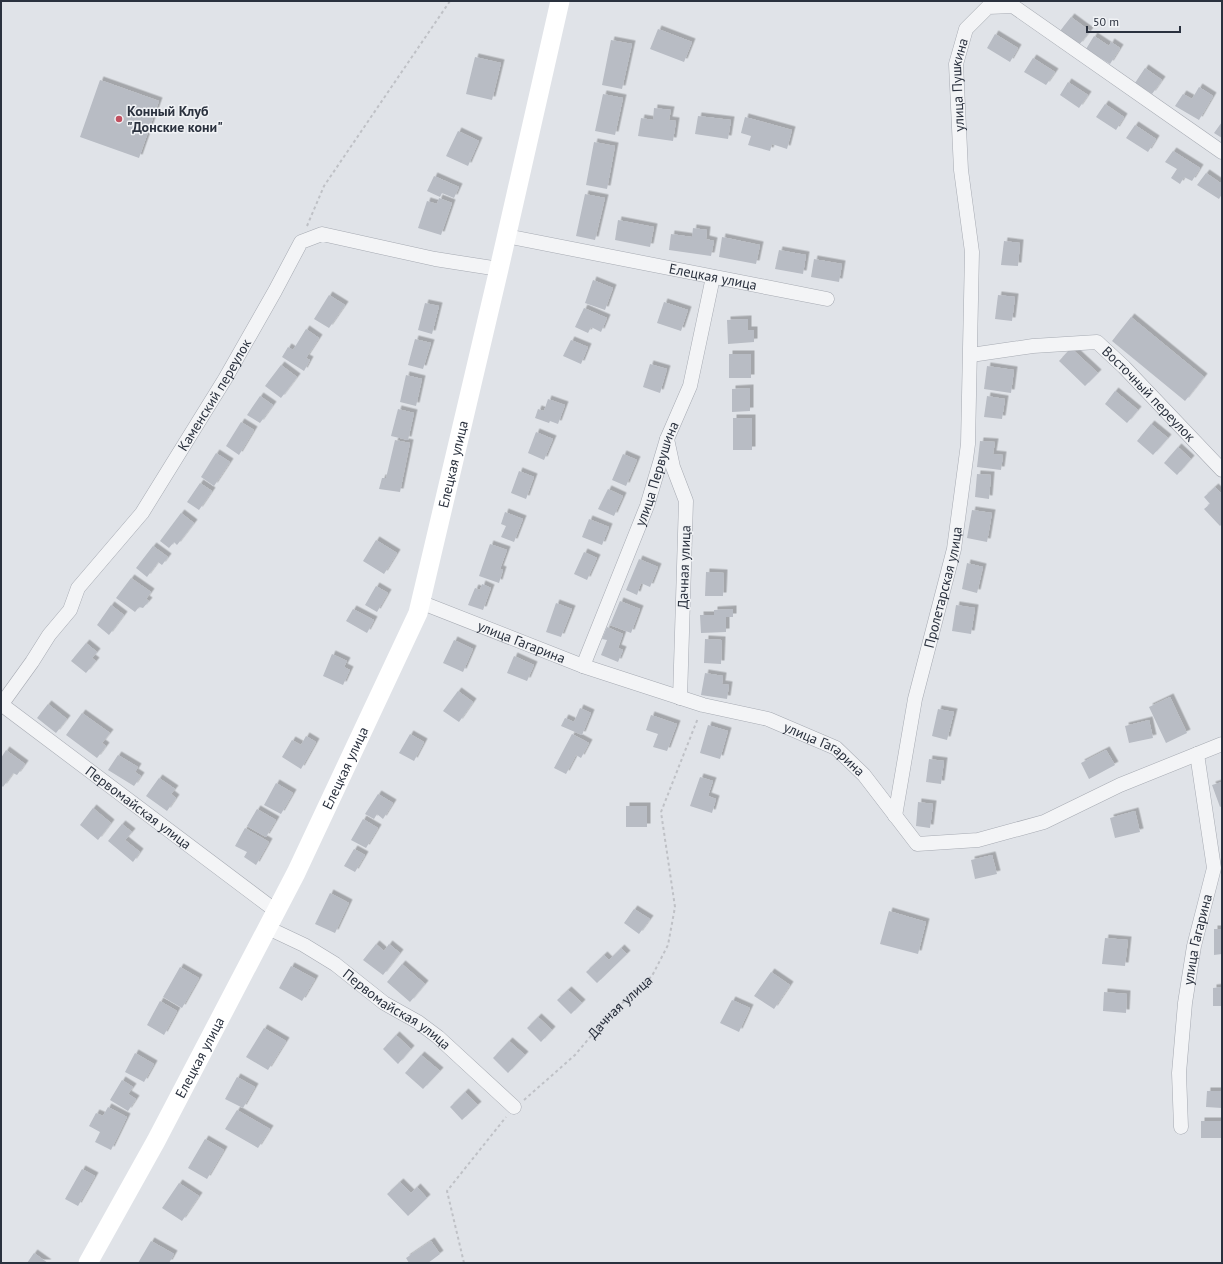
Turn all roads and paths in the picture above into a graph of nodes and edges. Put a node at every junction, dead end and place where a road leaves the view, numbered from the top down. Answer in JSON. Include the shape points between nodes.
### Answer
{"nodes":[{"id":1,"x":450,"y":1,"type":"edge"},
{"id":2,"x":560,"y":1,"type":"edge"},
{"id":3,"x":1222,"y":152,"type":"edge"},
{"id":4,"x":506,"y":236,"type":"junction"},
{"id":5,"x":301,"y":242,"type":"junction"},
{"id":6,"x":499,"y":269,"type":"junction"},
{"id":7,"x":712,"y":276,"type":"junction"},
{"id":8,"x":826,"y":299,"type":"dead end"},
{"id":9,"x":971,"y":355,"type":"junction"},
{"id":10,"x":667,"y":439,"type":"junction"},
{"id":11,"x":1222,"y":470,"type":"edge"},
{"id":12,"x":420,"y":602,"type":"junction"},
{"id":13,"x":583,"y":666,"type":"junction"},
{"id":14,"x":680,"y":698,"type":"junction"},
{"id":15,"x":1,"y":705,"type":"edge"},
{"id":16,"x":703,"y":705,"type":"junction"},
{"id":17,"x":1222,"y":744,"type":"edge"},
{"id":18,"x":1197,"y":754,"type":"junction"},
{"id":19,"x":895,"y":816,"type":"junction"},
{"id":20,"x":276,"y":911,"type":"junction"},
{"id":21,"x":268,"y":928,"type":"junction"},
{"id":22,"x":514,"y":1107,"type":"junction"},
{"id":23,"x":1181,"y":1127,"type":"dead end"},
{"id":24,"x":88,"y":1263,"type":"edge"},
{"id":25,"x":464,"y":1263,"type":"edge"}],
"edges":[{"from":1,"to":5,"type":"path","via":[[324,186]]},
{"from":2,"to":4,"type":"main road","name":"Елецкая улица"},
{"from":3,"to":9,"type":"street","name":"улица Пушкина","via":[[1013,6],[988,7],[966,29],[956,64],[961,170],[972,252]]},
{"from":4,"to":6,"type":"main road","name":"Елецкая улица"},
{"from":4,"to":7,"type":"street","name":"Елецкая улица"},
{"from":5,"to":6,"type":"street","via":[[322,234],[435,259]]},
{"from":5,"to":15,"type":"street","name":"Каменский переулок","via":[[225,379],[142,513],[78,588],[70,610],[49,635]]},
{"from":6,"to":12,"type":"main road","name":"Елецкая улица"},
{"from":7,"to":8,"type":"street","name":"Елецкая улица"},
{"from":7,"to":10,"type":"street","name":"улица Первушина","via":[[690,386]]},
{"from":9,"to":11,"type":"street","name":"Восточный переулок","via":[[1033,346],[1097,342]]},
{"from":9,"to":19,"type":"street","name":"Пролетарская улица","via":[[968,444],[954,550],[915,699]]},
{"from":10,"to":13,"type":"street","name":"улица Первушина","via":[[647,506]]},
{"from":10,"to":14,"type":"street","name":"Дачная улица","via":[[673,467],[686,501]]},
{"from":12,"to":13,"type":"street","name":"улица Гагарина"},
{"from":12,"to":20,"type":"main road","name":"Елецкая улица","via":[[418,613]]},
{"from":13,"to":14,"type":"street","name":"улица Гагарина"},
{"from":14,"to":16,"type":"street","name":"улица Гагарина"},
{"from":15,"to":20,"type":"street","name":"Первомайская улица"},
{"from":16,"to":19,"type":"street","name":"улица Гагарина","via":[[768,719],[836,748],[864,775]]},
{"from":16,"to":22,"type":"path","name":"Дачная улица","via":[[661,812],[675,907],[668,945],[652,976],[607,1017],[575,1055]]},
{"from":17,"to":18,"type":"street","name":"улица Гагарина"},
{"from":18,"to":19,"type":"street","name":"улица Гагарина","via":[[1120,785],[1044,822],[978,840],[917,844]]},
{"from":18,"to":23,"type":"street","name":"улица Гагарина","via":[[1214,868],[1194,946],[1184,1003],[1179,1073]]},
{"from":20,"to":21,"type":"main road","name":"Елецкая улица"},
{"from":21,"to":22,"type":"street","name":"Первомайская улица","via":[[304,945],[335,964],[384,1003],[428,1029]]},
{"from":21,"to":24,"type":"main road","name":"Елецкая улица","via":[[156,1141]]},
{"from":22,"to":25,"type":"path","name":"Дачная улица","via":[[446,1192]]}]}
